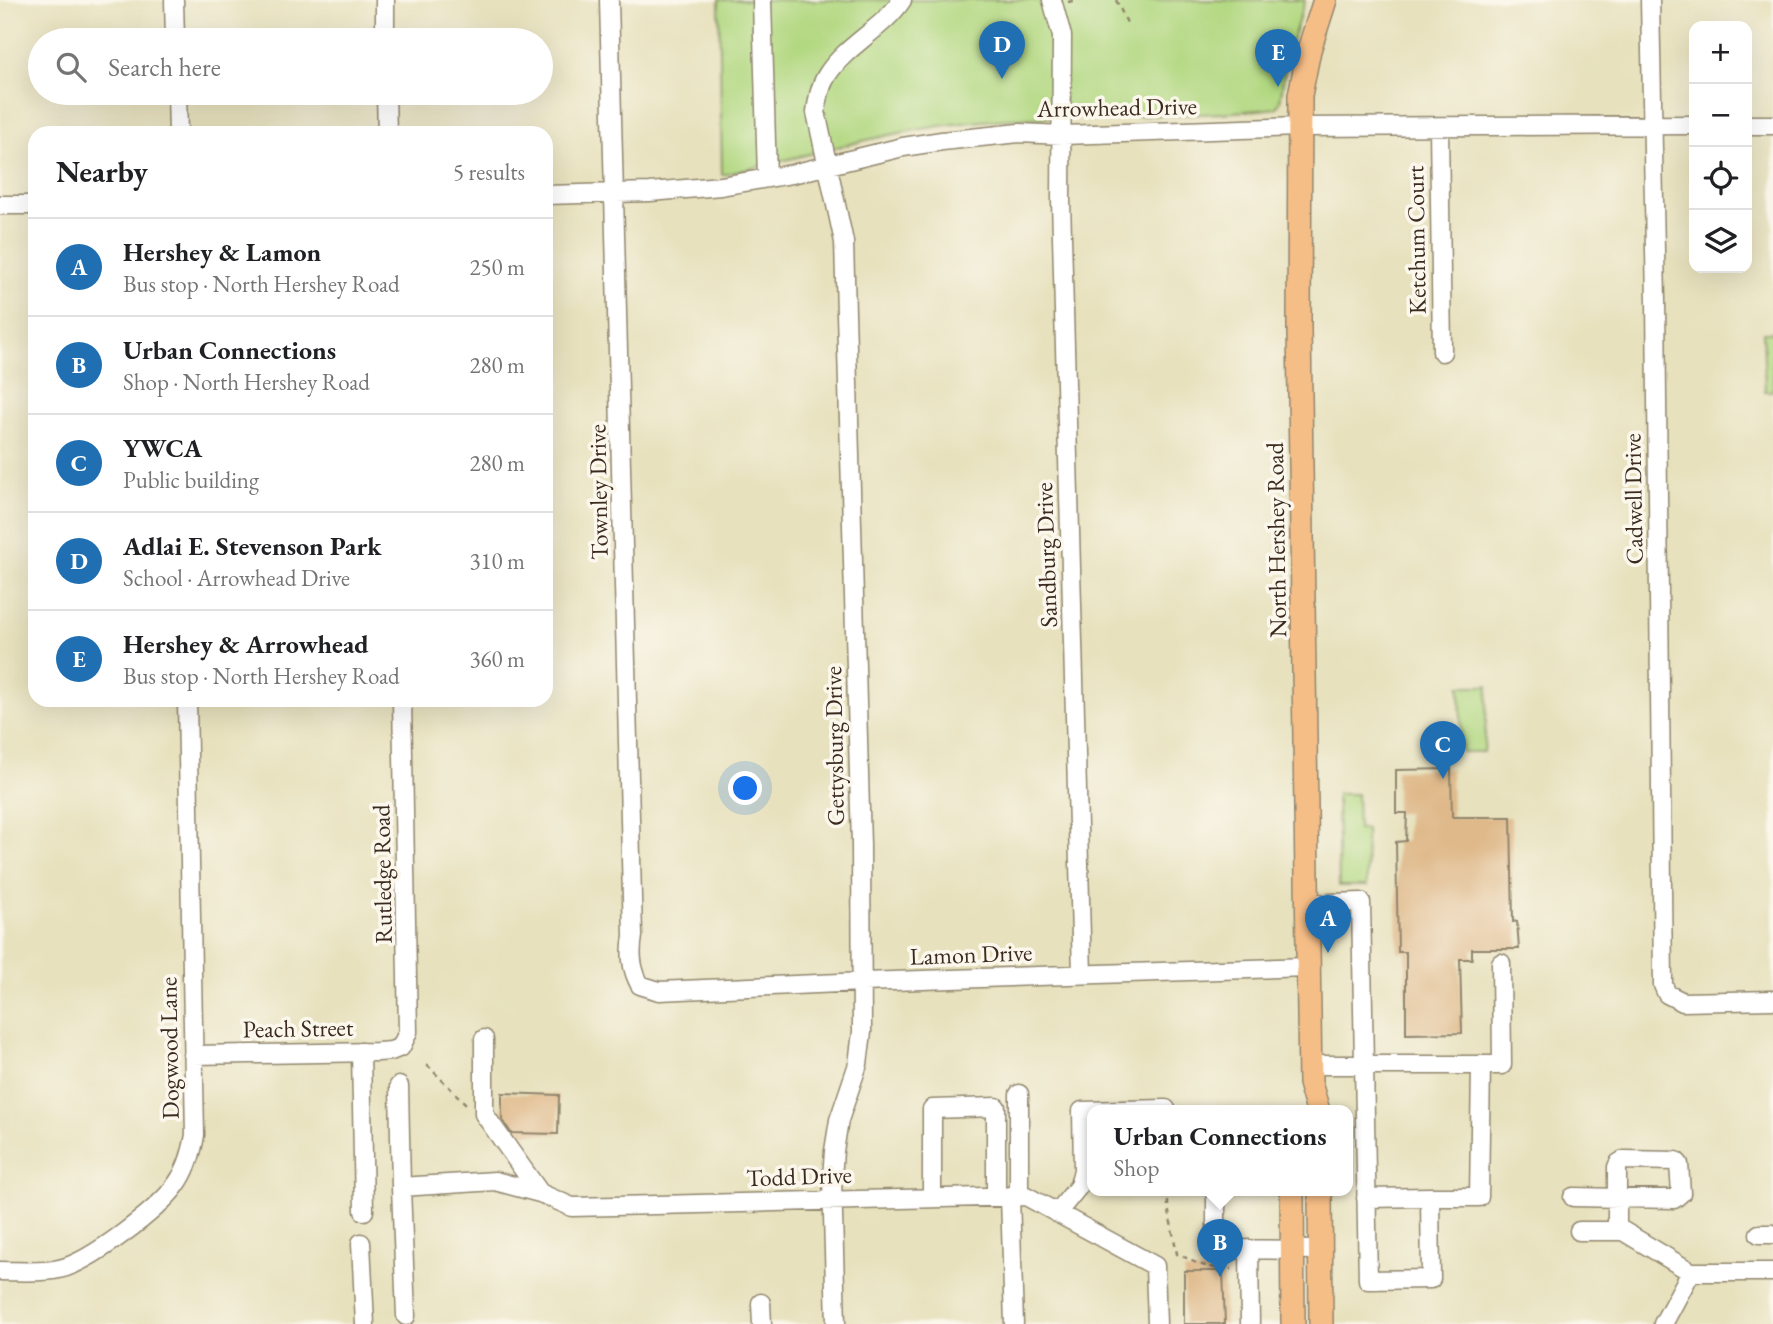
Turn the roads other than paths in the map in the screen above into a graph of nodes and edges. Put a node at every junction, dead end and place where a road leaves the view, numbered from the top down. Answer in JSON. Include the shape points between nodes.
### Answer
{"nodes":[{"id":1,"x":174,"y":0,"type":"edge"},
{"id":2,"x":384,"y":0,"type":"edge"},
{"id":3,"x":609,"y":0,"type":"edge"},
{"id":4,"x":762,"y":0,"type":"edge"},
{"id":5,"x":902,"y":0,"type":"edge"},
{"id":6,"x":1052,"y":0,"type":"edge"},
{"id":7,"x":1325,"y":0,"type":"edge"},
{"id":8,"x":1650,"y":0,"type":"edge"},
{"id":9,"x":175,"y":28,"type":"edge"},
{"id":10,"x":385,"y":28,"type":"edge"},
{"id":11,"x":177,"y":105,"type":"edge"},
{"id":12,"x":386,"y":105,"type":"edge"},
{"id":13,"x":1653,"y":125,"type":"junction"},
{"id":14,"x":1689,"y":125,"type":"edge"},
{"id":15,"x":1752,"y":125,"type":"edge"},
{"id":16,"x":1773,"y":125,"type":"edge"},
{"id":17,"x":178,"y":126,"type":"edge"},
{"id":18,"x":387,"y":126,"type":"edge"},
{"id":19,"x":1300,"y":127,"type":"junction"},
{"id":20,"x":1439,"y":127,"type":"junction"},
{"id":21,"x":1063,"y":135,"type":"junction"},
{"id":22,"x":827,"y":166,"type":"junction"},
{"id":23,"x":767,"y":178,"type":"junction"},
{"id":24,"x":614,"y":193,"type":"junction"},
{"id":25,"x":553,"y":195,"type":"edge"},
{"id":26,"x":0,"y":205,"type":"edge"},
{"id":27,"x":28,"y":205,"type":"edge"},
{"id":28,"x":1442,"y":352,"type":"dead end"},
{"id":29,"x":187,"y":707,"type":"edge"},
{"id":30,"x":402,"y":707,"type":"edge"},
{"id":31,"x":1307,"y":904,"type":"junction"},
{"id":32,"x":1501,"y":963,"type":"dead end"},
{"id":33,"x":1308,"y":967,"type":"junction"},
{"id":34,"x":1082,"y":974,"type":"junction"},
{"id":35,"x":638,"y":982,"type":"joint"},
{"id":36,"x":863,"y":982,"type":"junction"},
{"id":37,"x":1773,"y":1000,"type":"edge"},
{"id":38,"x":484,"y":1039,"type":"dead end"},
{"id":39,"x":402,"y":1045,"type":"joint"},
{"id":40,"x":361,"y":1052,"type":"junction"},
{"id":41,"x":193,"y":1055,"type":"junction"},
{"id":42,"x":1363,"y":1065,"type":"junction"},
{"id":43,"x":1481,"y":1065,"type":"junction"},
{"id":44,"x":1310,"y":1074,"type":"junction"},
{"id":45,"x":399,"y":1086,"type":"dead end"},
{"id":46,"x":1019,"y":1094,"type":"dead end"},
{"id":47,"x":1302,"y":1105,"type":"edge"},
{"id":48,"x":1317,"y":1105,"type":"edge"},
{"id":49,"x":1087,"y":1111,"type":"edge"},
{"id":50,"x":401,"y":1187,"type":"junction"},
{"id":51,"x":540,"y":1194,"type":"junction"},
{"id":52,"x":1008,"y":1196,"type":"junction"},
{"id":53,"x":1216,"y":1196,"type":"edge"},
{"id":54,"x":1292,"y":1196,"type":"edge"},
{"id":55,"x":1320,"y":1196,"type":"edge"},
{"id":56,"x":1430,"y":1197,"type":"junction"},
{"id":57,"x":1573,"y":1197,"type":"dead end"},
{"id":58,"x":932,"y":1198,"type":"junction"},
{"id":59,"x":1366,"y":1198,"type":"junction"},
{"id":60,"x":833,"y":1200,"type":"junction"},
{"id":61,"x":365,"y":1211,"type":"dead end"},
{"id":62,"x":1057,"y":1213,"type":"junction"},
{"id":63,"x":1579,"y":1231,"type":"dead end"},
{"id":64,"x":1617,"y":1231,"type":"junction"},
{"id":65,"x":360,"y":1243,"type":"dead end"},
{"id":66,"x":1249,"y":1249,"type":"junction"},
{"id":67,"x":1292,"y":1250,"type":"junction"},
{"id":68,"x":1321,"y":1250,"type":"junction"},
{"id":69,"x":0,"y":1271,"type":"edge"},
{"id":70,"x":1691,"y":1272,"type":"junction"},
{"id":71,"x":1773,"y":1272,"type":"edge"},
{"id":72,"x":761,"y":1304,"type":"dead end"},
{"id":73,"x":406,"y":1316,"type":"dead end"},
{"id":74,"x":365,"y":1324,"type":"edge"},
{"id":75,"x":762,"y":1324,"type":"edge"},
{"id":76,"x":836,"y":1324,"type":"edge"},
{"id":77,"x":1014,"y":1324,"type":"edge"},
{"id":78,"x":1157,"y":1324,"type":"edge"},
{"id":79,"x":1250,"y":1324,"type":"edge"},
{"id":80,"x":1293,"y":1324,"type":"edge"},
{"id":81,"x":1321,"y":1324,"type":"edge"},
{"id":82,"x":1663,"y":1324,"type":"edge"}],
"edges":[{"from":1,"to":9,"type":"street"},
{"from":2,"to":10,"type":"street"},
{"from":3,"to":24,"type":"street","name":"Townley Drive"},
{"from":4,"to":23,"type":"street"},
{"from":5,"to":22,"type":"street","name":"Gettysburg Drive","via":[[823,84],[816,112]]},
{"from":6,"to":21,"type":"street","name":"Sandburg Drive","via":[[1062,36]]},
{"from":7,"to":19,"type":"main road","name":"North Hershey Road","via":[[1304,73]]},
{"from":8,"to":13,"type":"street","name":"Cadwell Drive"},
{"from":11,"to":17,"type":"street"},
{"from":12,"to":18,"type":"street"},
{"from":13,"to":14,"type":"street","name":"Arrowhead Drive"},
{"from":13,"to":20,"type":"street","name":"Arrowhead Drive"},
{"from":13,"to":37,"type":"street","name":"Cadwell Drive","via":[[1661,973],[1669,996],[1683,1002]]},
{"from":15,"to":16,"type":"street"},
{"from":19,"to":20,"type":"street","name":"Arrowhead Drive"},
{"from":19,"to":21,"type":"street","name":"Arrowhead Drive"},
{"from":19,"to":31,"type":"main road","name":"North Hershey Road"},
{"from":20,"to":28,"type":"street","name":"Ketchum Court"},
{"from":21,"to":22,"type":"street","name":"Arrowhead Drive","via":[[1019,133],[942,141]]},
{"from":21,"to":34,"type":"street","name":"Sandburg Drive"},
{"from":22,"to":23,"type":"street","name":"Arrowhead Drive"},
{"from":22,"to":36,"type":"street","name":"Gettysburg Drive","via":[[844,242]]},
{"from":23,"to":24,"type":"street","name":"Arrowhead Drive","via":[[686,190]]},
{"from":24,"to":25,"type":"street","name":"Arrowhead Drive"},
{"from":24,"to":35,"type":"street","name":"Townley Drive","via":[[631,959]]},
{"from":26,"to":27,"type":"street"},
{"from":29,"to":41,"type":"street","name":"Dogwood Lane"},
{"from":30,"to":39,"type":"street","name":"Rutledge Road","via":[[408,1032]]},
{"from":31,"to":33,"type":"main road","name":"North Hershey Road"},
{"from":31,"to":42,"type":"street","via":[[1361,902]]},
{"from":32,"to":43,"type":"street","via":[[1502,1065]]},
{"from":33,"to":34,"type":"street","name":"Lamon Drive"},
{"from":33,"to":44,"type":"main road","name":"North Hershey Road"},
{"from":34,"to":36,"type":"street","name":"Lamon Drive"},
{"from":35,"to":36,"type":"street","name":"Lamon Drive","via":[[659,991]]},
{"from":36,"to":60,"type":"street","name":"Gettysburg Drive","via":[[861,1043],[839,1120]]},
{"from":38,"to":51,"type":"street","via":[[484,1114]]},
{"from":39,"to":40,"type":"street","name":"Peach Street","via":[[391,1051]]},
{"from":40,"to":41,"type":"street","name":"Peach Street"},
{"from":40,"to":61,"type":"street"},
{"from":41,"to":69,"type":"street","name":"Dogwood Lane","via":[[195,1135],[189,1161],[168,1195],[74,1265],[56,1270]]},
{"from":42,"to":43,"type":"street"},
{"from":42,"to":44,"type":"street"},
{"from":42,"to":59,"type":"street"},
{"from":43,"to":56,"type":"street","via":[[1479,1197]]},
{"from":44,"to":47,"type":"main road","name":"North Hershey Road"},
{"from":44,"to":48,"type":"main road","name":"North Hershey Road"},
{"from":45,"to":50,"type":"street"},
{"from":46,"to":52,"type":"street"},
{"from":49,"to":62,"type":"street","via":[[1082,1111],[1079,1186]]},
{"from":50,"to":51,"type":"street","name":"Todd Drive","via":[[495,1181]]},
{"from":50,"to":73,"type":"street"},
{"from":51,"to":60,"type":"street","name":"Todd Drive","via":[[572,1208]]},
{"from":52,"to":58,"type":"street","name":"Todd Drive"},
{"from":52,"to":58,"type":"street","via":[[996,1107],[932,1109]]},
{"from":52,"to":62,"type":"street","name":"Todd Drive","via":[[1026,1196]]},
{"from":52,"to":77,"type":"street"},
{"from":53,"to":66,"type":"street","via":[[1216,1249]]},
{"from":54,"to":67,"type":"main road"},
{"from":55,"to":68,"type":"main road"},
{"from":56,"to":59,"type":"street"},
{"from":56,"to":59,"type":"street","via":[[1431,1279],[1368,1280]]},
{"from":57,"to":64,"type":"street","via":[[1617,1197]]},
{"from":58,"to":60,"type":"street","name":"Todd Drive"},
{"from":60,"to":76,"type":"street","name":"Gettysburg Drive"},
{"from":62,"to":78,"type":"street","name":"Todd Drive","via":[[1155,1266]]},
{"from":63,"to":64,"type":"street"},
{"from":64,"to":70,"type":"street"},
{"from":65,"to":74,"type":"street"},
{"from":66,"to":67,"type":"street"},
{"from":66,"to":79,"type":"street"},
{"from":67,"to":68,"type":"street"},
{"from":67,"to":80,"type":"main road"},
{"from":68,"to":81,"type":"main road"},
{"from":70,"to":71,"type":"street"},
{"from":70,"to":82,"type":"street"},
{"from":72,"to":75,"type":"street"}]}
